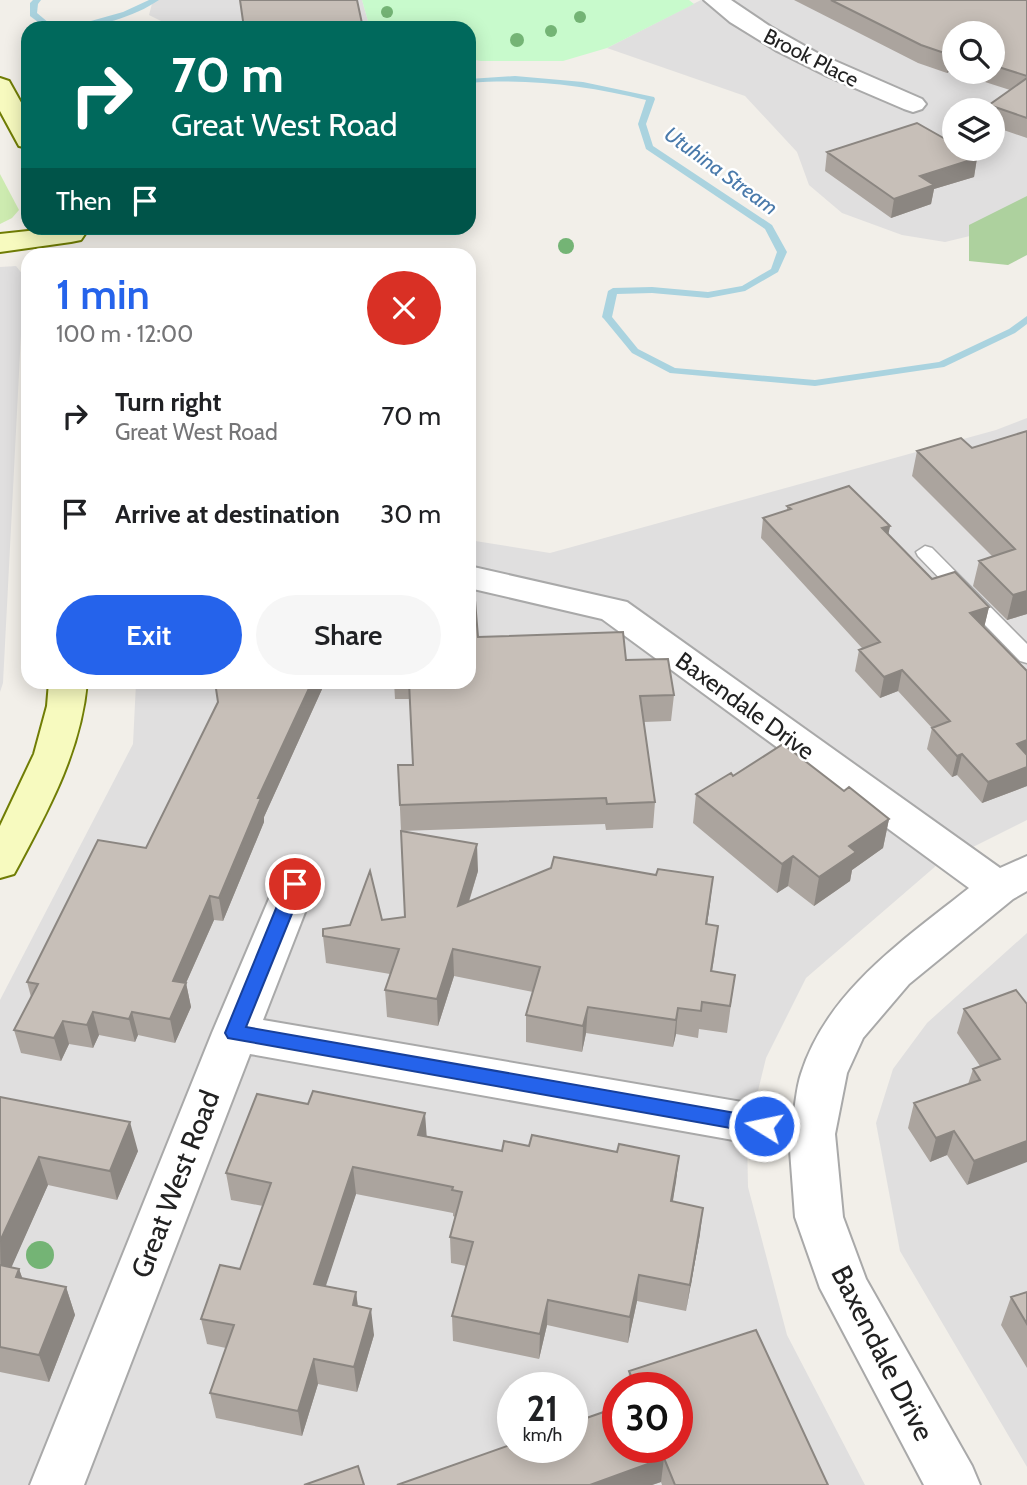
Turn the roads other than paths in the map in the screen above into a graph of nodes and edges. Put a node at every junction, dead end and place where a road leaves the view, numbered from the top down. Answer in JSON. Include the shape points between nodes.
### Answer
{"nodes":[{"id":1,"x":716,"y":0,"type":"edge"},
{"id":2,"x":0,"y":86,"type":"edge"},
{"id":3,"x":913,"y":104,"type":"dead end"},
{"id":4,"x":21,"y":127,"type":"edge"},
{"id":5,"x":71,"y":239,"type":"edge"},
{"id":6,"x":0,"y":243,"type":"edge"},
{"id":7,"x":925,"y":552,"type":"dead end"},
{"id":8,"x":476,"y":579,"type":"edge"},
{"id":9,"x":1027,"y":656,"type":"edge"},
{"id":10,"x":67,"y":689,"type":"edge"},
{"id":11,"x":0,"y":863,"type":"edge"},
{"id":12,"x":1012,"y":880,"type":"edge"},
{"id":13,"x":295,"y":884,"type":"dead end"},
{"id":14,"x":234,"y":1033,"type":"junction"},
{"id":15,"x":812,"y":1134,"type":"junction"},
{"id":16,"x":57,"y":1485,"type":"edge"},
{"id":17,"x":953,"y":1485,"type":"edge"}],
"edges":[{"from":1,"to":3,"type":"street","name":"Brook Place","via":[[771,40]]},
{"from":2,"to":4,"type":"main road"},
{"from":5,"to":6,"type":"main road"},
{"from":7,"to":9,"type":"lane"},
{"from":8,"to":12,"type":"street","name":"Baxendale Drive","via":[[614,610]]},
{"from":10,"to":11,"type":"main road","via":[[54,752]]},
{"from":12,"to":15,"type":"street","name":"Baxendale Drive","via":[[894,972],[846,1027],[824,1073]]},
{"from":13,"to":14,"type":"street","name":"Great West Road"},
{"from":14,"to":15,"type":"street"},
{"from":14,"to":16,"type":"street","name":"Great West Road"},
{"from":15,"to":17,"type":"street","name":"Baxendale Drive","via":[[819,1217],[845,1288]]}]}
